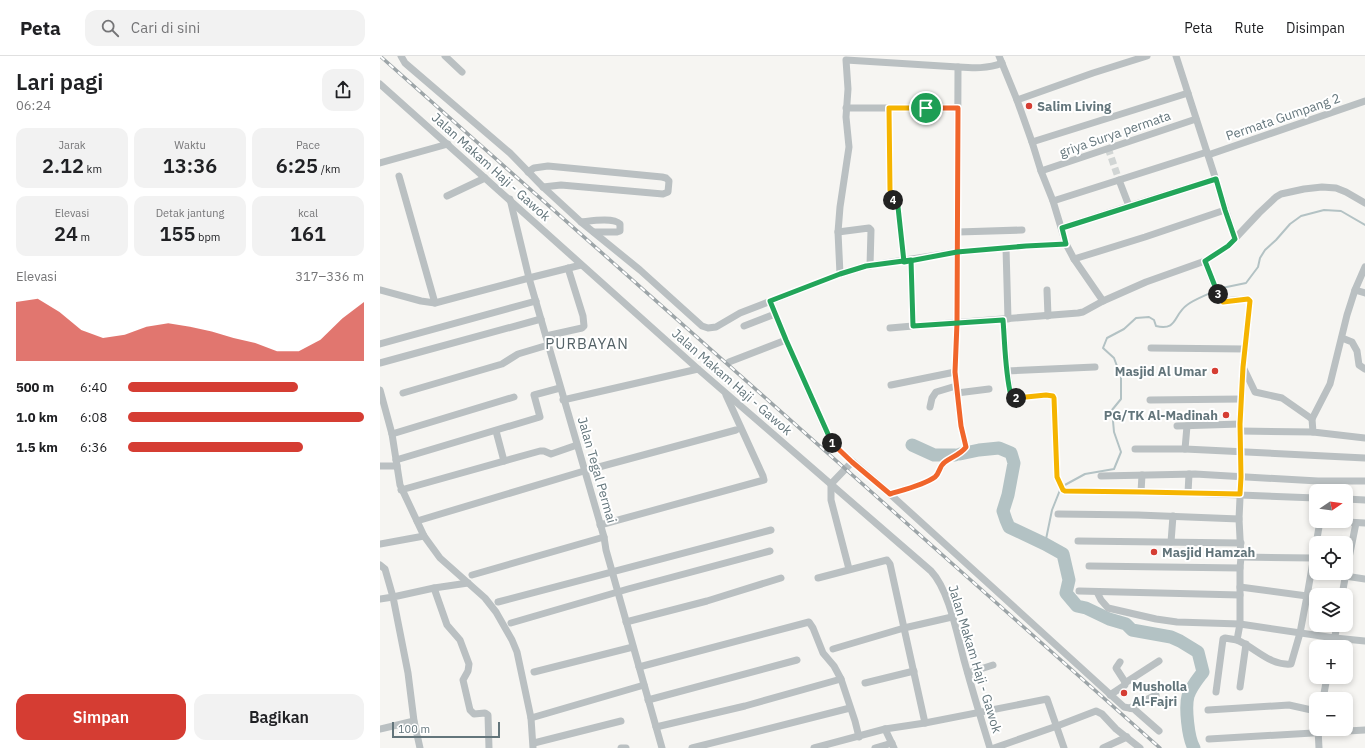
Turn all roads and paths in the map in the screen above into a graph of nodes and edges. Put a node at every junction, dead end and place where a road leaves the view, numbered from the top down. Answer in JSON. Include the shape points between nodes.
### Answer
{"nodes":[{"id":1,"x":401,"y":56,"type":"edge"},
{"id":2,"x":445,"y":56,"type":"edge"},
{"id":3,"x":1147,"y":56,"type":"edge"},
{"id":4,"x":1176,"y":56,"type":"edge"},
{"id":5,"x":1000,"y":59,"type":"edge"},
{"id":6,"x":958,"y":67,"type":"junction"},
{"id":7,"x":462,"y":72,"type":"dead end"},
{"id":8,"x":380,"y":84,"type":"edge"},
{"id":9,"x":1188,"y":92,"type":"junction"},
{"id":10,"x":1017,"y":100,"type":"junction"},
{"id":11,"x":1365,"y":101,"type":"edge"},
{"id":12,"x":846,"y":108,"type":"junction"},
{"id":13,"x":889,"y":108,"type":"junction"},
{"id":14,"x":958,"y":108,"type":"junction"},
{"id":15,"x":1196,"y":119,"type":"junction"},
{"id":16,"x":1032,"y":142,"type":"junction"},
{"id":17,"x":448,"y":144,"type":"junction"},
{"id":18,"x":1208,"y":153,"type":"junction"},
{"id":19,"x":380,"y":163,"type":"edge"},
{"id":20,"x":1042,"y":171,"type":"junction"},
{"id":21,"x":528,"y":172,"type":"junction"},
{"id":22,"x":399,"y":176,"type":"dead end"},
{"id":23,"x":485,"y":178,"type":"junction"},
{"id":24,"x":1216,"y":179,"type":"junction"},
{"id":25,"x":1119,"y":180,"type":"junction"},
{"id":26,"x":543,"y":187,"type":"junction"},
{"id":27,"x":447,"y":196,"type":"dead end"},
{"id":28,"x":510,"y":199,"type":"junction"},
{"id":29,"x":1053,"y":201,"type":"junction"},
{"id":30,"x":1365,"y":203,"type":"edge"},
{"id":31,"x":1128,"y":206,"type":"junction"},
{"id":32,"x":1225,"y":210,"type":"junction"},
{"id":33,"x":581,"y":222,"type":"junction"},
{"id":34,"x":1062,"y":228,"type":"junction"},
{"id":35,"x":1022,"y":230,"type":"dead end"},
{"id":36,"x":594,"y":232,"type":"junction"},
{"id":37,"x":838,"y":232,"type":"junction"},
{"id":38,"x":958,"y":232,"type":"junction"},
{"id":39,"x":1235,"y":239,"type":"junction"},
{"id":40,"x":1066,"y":244,"type":"junction"},
{"id":41,"x":1006,"y":248,"type":"junction"},
{"id":42,"x":957,"y":252,"type":"junction"},
{"id":43,"x":1074,"y":259,"type":"junction"},
{"id":44,"x":908,"y":261,"type":"junction"},
{"id":45,"x":1205,"y":261,"type":"junction"},
{"id":46,"x":581,"y":265,"type":"junction"},
{"id":47,"x":870,"y":266,"type":"junction"},
{"id":48,"x":1365,"y":267,"type":"edge"},
{"id":49,"x":568,"y":268,"type":"junction"},
{"id":50,"x":840,"y":274,"type":"junction"},
{"id":51,"x":529,"y":278,"type":"junction"},
{"id":52,"x":380,"y":290,"type":"edge"},
{"id":53,"x":1047,"y":290,"type":"dead end"},
{"id":54,"x":1355,"y":290,"type":"junction"},
{"id":55,"x":1365,"y":293,"type":"edge"},
{"id":56,"x":536,"y":301,"type":"junction"},
{"id":57,"x":770,"y":301,"type":"junction"},
{"id":58,"x":1103,"y":301,"type":"junction"},
{"id":59,"x":435,"y":303,"type":"junction"},
{"id":60,"x":775,"y":314,"type":"junction"},
{"id":61,"x":1048,"y":316,"type":"junction"},
{"id":62,"x":541,"y":319,"type":"junction"},
{"id":63,"x":1006,"y":319,"type":"junction"},
{"id":64,"x":957,"y":323,"type":"junction"},
{"id":65,"x":744,"y":326,"type":"dead end"},
{"id":66,"x":913,"y":326,"type":"junction"},
{"id":67,"x":890,"y":328,"type":"dead end"},
{"id":68,"x":546,"y":336,"type":"junction"},
{"id":69,"x":1342,"y":338,"type":"junction"},
{"id":70,"x":786,"y":340,"type":"junction"},
{"id":71,"x":380,"y":344,"type":"edge"},
{"id":72,"x":548,"y":345,"type":"junction"},
{"id":73,"x":1151,"y":348,"type":"dead end"},
{"id":74,"x":1245,"y":349,"type":"junction"},
{"id":75,"x":729,"y":362,"type":"dead end"},
{"id":76,"x":380,"y":363,"type":"edge"},
{"id":77,"x":1095,"y":367,"type":"dead end"},
{"id":78,"x":1243,"y":367,"type":"junction"},
{"id":79,"x":698,"y":369,"type":"junction"},
{"id":80,"x":1365,"y":369,"type":"edge"},
{"id":81,"x":955,"y":372,"type":"junction"},
{"id":82,"x":1007,"y":372,"type":"junction"},
{"id":83,"x":891,"y":384,"type":"dead end"},
{"id":84,"x":560,"y":388,"type":"junction"},
{"id":85,"x":957,"y":389,"type":"junction"},
{"id":86,"x":989,"y":389,"type":"dead end"},
{"id":87,"x":380,"y":390,"type":"edge"},
{"id":88,"x":724,"y":392,"type":"junction"},
{"id":89,"x":403,"y":393,"type":"dead end"},
{"id":90,"x":514,"y":398,"type":"dead end"},
{"id":91,"x":1241,"y":399,"type":"junction"},
{"id":92,"x":563,"y":400,"type":"junction"},
{"id":93,"x":1150,"y":400,"type":"dead end"},
{"id":94,"x":930,"y":407,"type":"dead end"},
{"id":95,"x":1312,"y":419,"type":"junction"},
{"id":96,"x":1177,"y":426,"type":"dead end"},
{"id":97,"x":1187,"y":426,"type":"junction"},
{"id":98,"x":1240,"y":427,"type":"junction"},
{"id":99,"x":736,"y":430,"type":"dead end"},
{"id":100,"x":496,"y":431,"type":"junction"},
{"id":101,"x":1313,"y":432,"type":"junction"},
{"id":102,"x":392,"y":434,"type":"junction"},
{"id":103,"x":1365,"y":438,"type":"edge"},
{"id":104,"x":577,"y":445,"type":"junction"},
{"id":105,"x":1135,"y":449,"type":"dead end"},
{"id":106,"x":1185,"y":449,"type":"junction"},
{"id":107,"x":1240,"y":451,"type":"junction"},
{"id":108,"x":1365,"y":458,"type":"edge"},
{"id":109,"x":504,"y":461,"type":"junction"},
{"id":110,"x":852,"y":462,"type":"junction"},
{"id":111,"x":396,"y":463,"type":"junction"},
{"id":112,"x":380,"y":466,"type":"edge"},
{"id":113,"x":584,"y":471,"type":"junction"},
{"id":114,"x":1189,"y":474,"type":"junction"},
{"id":115,"x":1142,"y":475,"type":"junction"},
{"id":116,"x":1101,"y":476,"type":"dead end"},
{"id":117,"x":1241,"y":477,"type":"junction"},
{"id":118,"x":1365,"y":482,"type":"edge"},
{"id":119,"x":831,"y":484,"type":"junction"},
{"id":120,"x":402,"y":490,"type":"junction"},
{"id":121,"x":1142,"y":492,"type":"junction"},
{"id":122,"x":1188,"y":493,"type":"junction"},
{"id":123,"x":890,"y":494,"type":"junction"},
{"id":124,"x":1240,"y":494,"type":"junction"},
{"id":125,"x":1309,"y":498,"type":"edge"},
{"id":126,"x":1353,"y":500,"type":"edge"},
{"id":127,"x":1365,"y":500,"type":"edge"},
{"id":128,"x":1058,"y":514,"type":"dead end"},
{"id":129,"x":1173,"y":516,"type":"junction"},
{"id":130,"x":1239,"y":519,"type":"junction"},
{"id":131,"x":417,"y":522,"type":"junction"},
{"id":132,"x":1356,"y":523,"type":"junction"},
{"id":133,"x":1365,"y":523,"type":"edge"},
{"id":134,"x":600,"y":525,"type":"junction"},
{"id":135,"x":771,"y":530,"type":"dead end"},
{"id":136,"x":424,"y":536,"type":"junction"},
{"id":137,"x":1318,"y":536,"type":"edge"},
{"id":138,"x":604,"y":537,"type":"junction"},
{"id":139,"x":1353,"y":538,"type":"edge"},
{"id":140,"x":1078,"y":541,"type":"dead end"},
{"id":141,"x":1171,"y":542,"type":"junction"},
{"id":142,"x":1241,"y":543,"type":"junction"},
{"id":143,"x":380,"y":544,"type":"edge"},
{"id":144,"x":770,"y":551,"type":"dead end"},
{"id":145,"x":1241,"y":556,"type":"junction"},
{"id":146,"x":1309,"y":558,"type":"edge"},
{"id":147,"x":380,"y":565,"type":"edge"},
{"id":148,"x":1089,"y":566,"type":"dead end"},
{"id":149,"x":1240,"y":568,"type":"junction"},
{"id":150,"x":849,"y":570,"type":"junction"},
{"id":151,"x":612,"y":572,"type":"junction"},
{"id":152,"x":472,"y":575,"type":"dead end"},
{"id":153,"x":1353,"y":576,"type":"edge"},
{"id":154,"x":781,"y":578,"type":"dead end"},
{"id":155,"x":818,"y":578,"type":"dead end"},
{"id":156,"x":1365,"y":579,"type":"edge"},
{"id":157,"x":1310,"y":580,"type":"edge"},
{"id":158,"x":468,"y":583,"type":"junction"},
{"id":159,"x":434,"y":588,"type":"junction"},
{"id":160,"x":1079,"y":591,"type":"dead end"},
{"id":161,"x":1240,"y":591,"type":"junction"},
{"id":162,"x":618,"y":592,"type":"junction"},
{"id":163,"x":1097,"y":592,"type":"junction"},
{"id":164,"x":1307,"y":596,"type":"junction"},
{"id":165,"x":393,"y":597,"type":"junction"},
{"id":166,"x":380,"y":599,"type":"edge"},
{"id":167,"x":498,"y":602,"type":"dead end"},
{"id":168,"x":952,"y":618,"type":"junction"},
{"id":169,"x":626,"y":622,"type":"junction"},
{"id":170,"x":511,"y":623,"type":"dead end"},
{"id":171,"x":1240,"y":624,"type":"junction"},
{"id":172,"x":904,"y":628,"type":"junction"},
{"id":173,"x":1336,"y":632,"type":"edge"},
{"id":174,"x":1300,"y":633,"type":"junction"},
{"id":175,"x":1335,"y":638,"type":"junction"},
{"id":176,"x":1237,"y":640,"type":"junction"},
{"id":177,"x":1365,"y":641,"type":"edge"},
{"id":178,"x":1246,"y":644,"type":"junction"},
{"id":179,"x":633,"y":647,"type":"junction"},
{"id":180,"x":833,"y":649,"type":"dead end"},
{"id":181,"x":797,"y":660,"type":"dead end"},
{"id":182,"x":1159,"y":661,"type":"dead end"},
{"id":183,"x":1120,"y":662,"type":"dead end"},
{"id":184,"x":993,"y":665,"type":"dead end"},
{"id":185,"x":639,"y":667,"type":"junction"},
{"id":186,"x":914,"y":671,"type":"junction"},
{"id":187,"x":534,"y":672,"type":"dead end"},
{"id":188,"x":968,"y":673,"type":"junction"},
{"id":189,"x":841,"y":679,"type":"junction"},
{"id":190,"x":865,"y":683,"type":"dead end"},
{"id":191,"x":1126,"y":683,"type":"junction"},
{"id":192,"x":644,"y":685,"type":"junction"},
{"id":193,"x":1240,"y":687,"type":"dead end"},
{"id":194,"x":1216,"y":692,"type":"dead end"},
{"id":195,"x":1110,"y":695,"type":"junction"},
{"id":196,"x":1156,"y":695,"type":"dead end"},
{"id":197,"x":648,"y":700,"type":"junction"},
{"id":198,"x":850,"y":708,"type":"junction"},
{"id":199,"x":1130,"y":709,"type":"junction"},
{"id":200,"x":1309,"y":709,"type":"edge"},
{"id":201,"x":1208,"y":710,"type":"dead end"},
{"id":202,"x":980,"y":712,"type":"junction"},
{"id":203,"x":531,"y":718,"type":"junction"},
{"id":204,"x":621,"y":721,"type":"dead end"},
{"id":205,"x":414,"y":722,"type":"junction"},
{"id":206,"x":925,"y":723,"type":"junction"},
{"id":207,"x":1057,"y":726,"type":"junction"},
{"id":208,"x":656,"y":727,"type":"junction"},
{"id":209,"x":380,"y":729,"type":"edge"},
{"id":210,"x":885,"y":729,"type":"junction"},
{"id":211,"x":1353,"y":730,"type":"edge"},
{"id":212,"x":1365,"y":730,"type":"edge"},
{"id":213,"x":1159,"y":731,"type":"dead end"},
{"id":214,"x":1309,"y":732,"type":"edge"},
{"id":215,"x":1318,"y":736,"type":"edge"},
{"id":216,"x":859,"y":737,"type":"junction"},
{"id":217,"x":1127,"y":737,"type":"junction"},
{"id":218,"x":1209,"y":739,"type":"dead end"},
{"id":219,"x":534,"y":745,"type":"edge"},
{"id":220,"x":893,"y":746,"type":"edge"},
{"id":221,"x":420,"y":748,"type":"edge"},
{"id":222,"x":489,"y":748,"type":"edge"},
{"id":223,"x":621,"y":748,"type":"edge"},
{"id":224,"x":626,"y":748,"type":"edge"},
{"id":225,"x":662,"y":748,"type":"edge"},
{"id":226,"x":692,"y":748,"type":"edge"},
{"id":227,"x":814,"y":748,"type":"edge"},
{"id":228,"x":875,"y":748,"type":"edge"},
{"id":229,"x":990,"y":748,"type":"edge"},
{"id":230,"x":994,"y":748,"type":"edge"},
{"id":231,"x":1064,"y":748,"type":"edge"},
{"id":232,"x":1103,"y":748,"type":"edge"},
{"id":233,"x":1140,"y":748,"type":"edge"},
{"id":234,"x":1319,"y":748,"type":"edge"}],
"edges":[{"from":1,"to":21,"type":"street"},
{"from":2,"to":7,"type":"street"},
{"from":3,"to":10,"type":"street"},
{"from":4,"to":9,"type":"street"},
{"from":5,"to":6,"type":"street","via":[[989,67]]},
{"from":5,"to":10,"type":"street"},
{"from":6,"to":12,"type":"street","via":[[846,60]]},
{"from":6,"to":14,"type":"street"},
{"from":8,"to":17,"type":"street","name":"Jalan Makam Haji - Gawok"},
{"from":9,"to":15,"type":"street"},
{"from":9,"to":16,"type":"street"},
{"from":10,"to":16,"type":"street"},
{"from":11,"to":18,"type":"street","name":"Permata Gumpang 2"},
{"from":12,"to":13,"type":"street"},
{"from":12,"to":37,"type":"street","via":[[849,147]]},
{"from":13,"to":14,"type":"street"},
{"from":13,"to":44,"type":"street","via":[[890,190],[898,207]]},
{"from":14,"to":38,"type":"street"},
{"from":15,"to":18,"type":"street"},
{"from":15,"to":20,"type":"street","name":"griya Surya permata"},
{"from":16,"to":20,"type":"street"},
{"from":17,"to":19,"type":"street"},
{"from":17,"to":23,"type":"street","name":"Jalan Makam Haji - Gawok"},
{"from":18,"to":24,"type":"street"},
{"from":18,"to":25,"type":"street","name":"Permata Gumpang 2"},
{"from":20,"to":29,"type":"street"},
{"from":21,"to":26,"type":"street"},
{"from":21,"to":26,"type":"street","via":[[534,168],[548,166],[662,177],[669,181],[668,192],[663,194],[561,185]]},
{"from":22,"to":59,"type":"street"},
{"from":23,"to":27,"type":"street"},
{"from":23,"to":28,"type":"street","name":"Jalan Makam Haji - Gawok"},
{"from":24,"to":31,"type":"street"},
{"from":24,"to":32,"type":"street"},
{"from":25,"to":29,"type":"street","name":"Permata Gumpang 2"},
{"from":25,"to":31,"type":"street"},
{"from":26,"to":33,"type":"street"},
{"from":28,"to":46,"type":"street","name":"Jalan Makam Haji - Gawok"},
{"from":28,"to":51,"type":"street","name":"Jalan Tegal Permai"},
{"from":29,"to":34,"type":"street"},
{"from":30,"to":39,"type":"street","via":[[1336,188],[1292,191],[1276,197]]},
{"from":31,"to":34,"type":"street"},
{"from":32,"to":39,"type":"street"},
{"from":32,"to":43,"type":"street"},
{"from":33,"to":36,"type":"street"},
{"from":33,"to":36,"type":"street","via":[[612,220],[620,224],[620,231],[617,232]]},
{"from":34,"to":40,"type":"street"},
{"from":35,"to":38,"type":"street"},
{"from":36,"to":57,"type":"street","via":[[702,326],[716,327],[740,313]]},
{"from":37,"to":47,"type":"street","via":[[869,228],[871,230]]},
{"from":37,"to":50,"type":"street"},
{"from":38,"to":42,"type":"street"},
{"from":39,"to":45,"type":"street"},
{"from":40,"to":41,"type":"street"},
{"from":40,"to":43,"type":"street"},
{"from":41,"to":42,"type":"street"},
{"from":41,"to":63,"type":"street"},
{"from":42,"to":44,"type":"street"},
{"from":42,"to":64,"type":"street"},
{"from":43,"to":58,"type":"street"},
{"from":44,"to":47,"type":"street"},
{"from":44,"to":66,"type":"street"},
{"from":45,"to":58,"type":"street"},
{"from":45,"to":74,"type":"street","via":[[1223,302],[1248,299],[1250,301]]},
{"from":46,"to":49,"type":"street"},
{"from":46,"to":79,"type":"street","name":"Jalan Makam Haji - Gawok"},
{"from":47,"to":50,"type":"street"},
{"from":48,"to":54,"type":"street"},
{"from":49,"to":51,"type":"street"},
{"from":49,"to":68,"type":"street","via":[[584,326]]},
{"from":50,"to":57,"type":"street"},
{"from":51,"to":56,"type":"street","name":"Jalan Tegal Permai"},
{"from":51,"to":59,"type":"street"},
{"from":52,"to":59,"type":"street"},
{"from":53,"to":61,"type":"street"},
{"from":54,"to":55,"type":"street"},
{"from":54,"to":69,"type":"street"},
{"from":56,"to":62,"type":"street","name":"Jalan Tegal Permai"},
{"from":56,"to":71,"type":"street"},
{"from":57,"to":60,"type":"street"},
{"from":58,"to":61,"type":"street","via":[[1083,312]]},
{"from":60,"to":65,"type":"street"},
{"from":60,"to":70,"type":"street"},
{"from":61,"to":63,"type":"street"},
{"from":62,"to":68,"type":"street","name":"Jalan Tegal Permai"},
{"from":62,"to":76,"type":"street"},
{"from":63,"to":64,"type":"street"},
{"from":63,"to":82,"type":"street"},
{"from":64,"to":66,"type":"street"},
{"from":64,"to":81,"type":"street"},
{"from":66,"to":67,"type":"street"},
{"from":68,"to":72,"type":"street","name":"Jalan Tegal Permai"},
{"from":69,"to":80,"type":"street","via":[[1352,342],[1357,351],[1359,365]]},
{"from":69,"to":95,"type":"street","via":[[1330,384]]},
{"from":70,"to":75,"type":"street"},
{"from":70,"to":110,"type":"street","via":[[829,439]]},
{"from":72,"to":84,"type":"street","name":"Jalan Tegal Permai"},
{"from":72,"to":89,"type":"street","via":[[518,354],[502,364]]},
{"from":73,"to":74,"type":"street"},
{"from":74,"to":78,"type":"street"},
{"from":77,"to":82,"type":"street"},
{"from":78,"to":91,"type":"street"},
{"from":78,"to":95,"type":"street","via":[[1255,392],[1282,398]]},
{"from":79,"to":88,"type":"street","name":"Jalan Makam Haji - Gawok"},
{"from":79,"to":92,"type":"street"},
{"from":81,"to":83,"type":"street"},
{"from":81,"to":85,"type":"street"},
{"from":82,"to":121,"type":"street","via":[[1011,396],[1014,398],[1046,395],[1054,398],[1057,477],[1063,490]]},
{"from":84,"to":92,"type":"street","name":"Jalan Tegal Permai"},
{"from":84,"to":100,"type":"street","via":[[534,395],[540,417]]},
{"from":85,"to":86,"type":"street"},
{"from":85,"to":94,"type":"street","via":[[936,392]]},
{"from":85,"to":123,"type":"street","via":[[965,449],[941,464],[938,474],[934,477]]},
{"from":87,"to":102,"type":"street"},
{"from":88,"to":119,"type":"street","name":"Jalan Makam Haji - Gawok"},
{"from":88,"to":134,"type":"street","via":[[764,480]]},
{"from":90,"to":102,"type":"street"},
{"from":91,"to":93,"type":"street"},
{"from":91,"to":98,"type":"street"},
{"from":92,"to":104,"type":"street","name":"Jalan Tegal Permai"},
{"from":95,"to":101,"type":"street"},
{"from":96,"to":97,"type":"street"},
{"from":97,"to":98,"type":"street"},
{"from":97,"to":106,"type":"street"},
{"from":98,"to":101,"type":"street"},
{"from":98,"to":107,"type":"street"},
{"from":99,"to":113,"type":"street"},
{"from":100,"to":109,"type":"street"},
{"from":100,"to":111,"type":"street"},
{"from":101,"to":103,"type":"street"},
{"from":102,"to":111,"type":"street"},
{"from":104,"to":109,"type":"street","via":[[551,454],[540,451]]},
{"from":104,"to":113,"type":"street","name":"Jalan Tegal Permai"},
{"from":105,"to":106,"type":"street"},
{"from":106,"to":107,"type":"street"},
{"from":107,"to":108,"type":"street"},
{"from":107,"to":117,"type":"street"},
{"from":109,"to":120,"type":"street"},
{"from":110,"to":119,"type":"street"},
{"from":110,"to":123,"type":"street"},
{"from":111,"to":112,"type":"street"},
{"from":111,"to":120,"type":"street"},
{"from":113,"to":131,"type":"street"},
{"from":113,"to":134,"type":"street","name":"Jalan Tegal Permai"},
{"from":114,"to":115,"type":"street"},
{"from":114,"to":117,"type":"street"},
{"from":114,"to":122,"type":"street"},
{"from":115,"to":116,"type":"street"},
{"from":115,"to":121,"type":"street"},
{"from":117,"to":118,"type":"street"},
{"from":117,"to":124,"type":"street"},
{"from":119,"to":150,"type":"street","via":[[832,500]]},
{"from":119,"to":168,"type":"street","name":"Jalan Makam Haji - Gawok","via":[[934,574],[942,586]]},
{"from":120,"to":131,"type":"street"},
{"from":121,"to":122,"type":"street"},
{"from":122,"to":124,"type":"street"},
{"from":123,"to":195,"type":"street"},
{"from":124,"to":125,"type":"street"},
{"from":124,"to":130,"type":"street"},
{"from":126,"to":127,"type":"street"},
{"from":128,"to":129,"type":"street"},
{"from":129,"to":130,"type":"street"},
{"from":129,"to":141,"type":"street"},
{"from":130,"to":142,"type":"street"},
{"from":131,"to":136,"type":"street"},
{"from":132,"to":133,"type":"street"},
{"from":132,"to":137,"type":"street","via":[[1321,523]]},
{"from":132,"to":139,"type":"street"},
{"from":134,"to":138,"type":"street","name":"Jalan Tegal Permai"},
{"from":135,"to":151,"type":"street"},
{"from":136,"to":143,"type":"street"},
{"from":136,"to":158,"type":"street","via":[[433,551]]},
{"from":138,"to":151,"type":"street","name":"Jalan Tegal Permai"},
{"from":138,"to":152,"type":"street"},
{"from":140,"to":141,"type":"street"},
{"from":141,"to":142,"type":"street"},
{"from":142,"to":145,"type":"street"},
{"from":144,"to":162,"type":"street"},
{"from":145,"to":146,"type":"street"},
{"from":145,"to":149,"type":"street"},
{"from":147,"to":165,"type":"street","via":[[385,570]]},
{"from":148,"to":149,"type":"street"},
{"from":149,"to":161,"type":"street"},
{"from":150,"to":155,"type":"street"},
{"from":150,"to":172,"type":"street","via":[[883,560],[889,561]]},
{"from":151,"to":162,"type":"street","name":"Jalan Tegal Permai"},
{"from":151,"to":167,"type":"street"},
{"from":153,"to":156,"type":"street"},
{"from":154,"to":169,"type":"street"},
{"from":157,"to":164,"type":"street"},
{"from":158,"to":159,"type":"street"},
{"from":158,"to":203,"type":"street","via":[[481,593],[492,607],[512,640],[517,652]]},
{"from":159,"to":165,"type":"street"},
{"from":159,"to":222,"type":"street","via":[[447,626],[460,640],[469,664],[463,680],[470,710],[474,714],[488,715]]},
{"from":160,"to":163,"type":"street"},
{"from":161,"to":163,"type":"street"},
{"from":161,"to":164,"type":"street"},
{"from":161,"to":171,"type":"street"},
{"from":162,"to":169,"type":"street","name":"Jalan Tegal Permai"},
{"from":162,"to":170,"type":"street"},
{"from":163,"to":171,"type":"street","via":[[1108,608],[1156,619]]},
{"from":164,"to":174,"type":"street"},
{"from":165,"to":166,"type":"street"},
{"from":165,"to":205,"type":"street","via":[[408,672]]},
{"from":168,"to":172,"type":"street"},
{"from":168,"to":188,"type":"street","name":"Jalan Makam Haji - Gawok"},
{"from":169,"to":179,"type":"street","name":"Jalan Tegal Permai"},
{"from":171,"to":174,"type":"street"},
{"from":171,"to":176,"type":"street"},
{"from":172,"to":180,"type":"street"},
{"from":172,"to":186,"type":"street"},
{"from":173,"to":175,"type":"street"},
{"from":174,"to":175,"type":"street"},
{"from":174,"to":178,"type":"street","via":[[1291,664],[1276,663]]},
{"from":175,"to":177,"type":"street"},
{"from":176,"to":178,"type":"street"},
{"from":176,"to":194,"type":"street","via":[[1223,639]]},
{"from":178,"to":193,"type":"street"},
{"from":179,"to":185,"type":"street","name":"Jalan Tegal Permai"},
{"from":179,"to":187,"type":"street"},
{"from":181,"to":197,"type":"street"},
{"from":182,"to":191,"type":"street"},
{"from":183,"to":191,"type":"street","via":[[1116,668]]},
{"from":184,"to":188,"type":"street"},
{"from":185,"to":189,"type":"street","via":[[809,622],[822,653],[834,666]]},
{"from":185,"to":192,"type":"street","name":"Jalan Tegal Permai"},
{"from":186,"to":190,"type":"street"},
{"from":186,"to":206,"type":"street"},
{"from":188,"to":202,"type":"street","name":"Jalan Makam Haji - Gawok"},
{"from":189,"to":198,"type":"street"},
{"from":189,"to":208,"type":"street","via":[[745,706]]},
{"from":191,"to":195,"type":"street"},
{"from":192,"to":197,"type":"street","name":"Jalan Tegal Permai"},
{"from":192,"to":203,"type":"street"},
{"from":195,"to":199,"type":"street"},
{"from":196,"to":199,"type":"street"},
{"from":197,"to":208,"type":"street","name":"Jalan Tegal Permai"},
{"from":198,"to":216,"type":"street"},
{"from":198,"to":226,"type":"street"},
{"from":199,"to":213,"type":"street","via":[[1134,709]]},
{"from":200,"to":201,"type":"street","via":[[1282,705]]},
{"from":202,"to":206,"type":"street"},
{"from":202,"to":207,"type":"street","via":[[1047,699]]},
{"from":202,"to":229,"type":"street","name":"Jalan Makam Haji - Gawok"},
{"from":203,"to":219,"type":"street"},
{"from":204,"to":219,"type":"street"},
{"from":205,"to":209,"type":"street"},
{"from":205,"to":221,"type":"street"},
{"from":206,"to":210,"type":"street"},
{"from":207,"to":217,"type":"street","via":[[1096,711]]},
{"from":207,"to":230,"type":"street"},
{"from":207,"to":231,"type":"street"},
{"from":208,"to":225,"type":"street","name":"Jalan Tegal Permai"},
{"from":210,"to":216,"type":"street"},
{"from":210,"to":220,"type":"street"},
{"from":211,"to":212,"type":"street"},
{"from":214,"to":218,"type":"street"},
{"from":215,"to":234,"type":"street"},
{"from":216,"to":227,"type":"street"},
{"from":217,"to":232,"type":"street"},
{"from":217,"to":233,"type":"street"},
{"from":220,"to":228,"type":"street"},
{"from":223,"to":224,"type":"street"}]}
